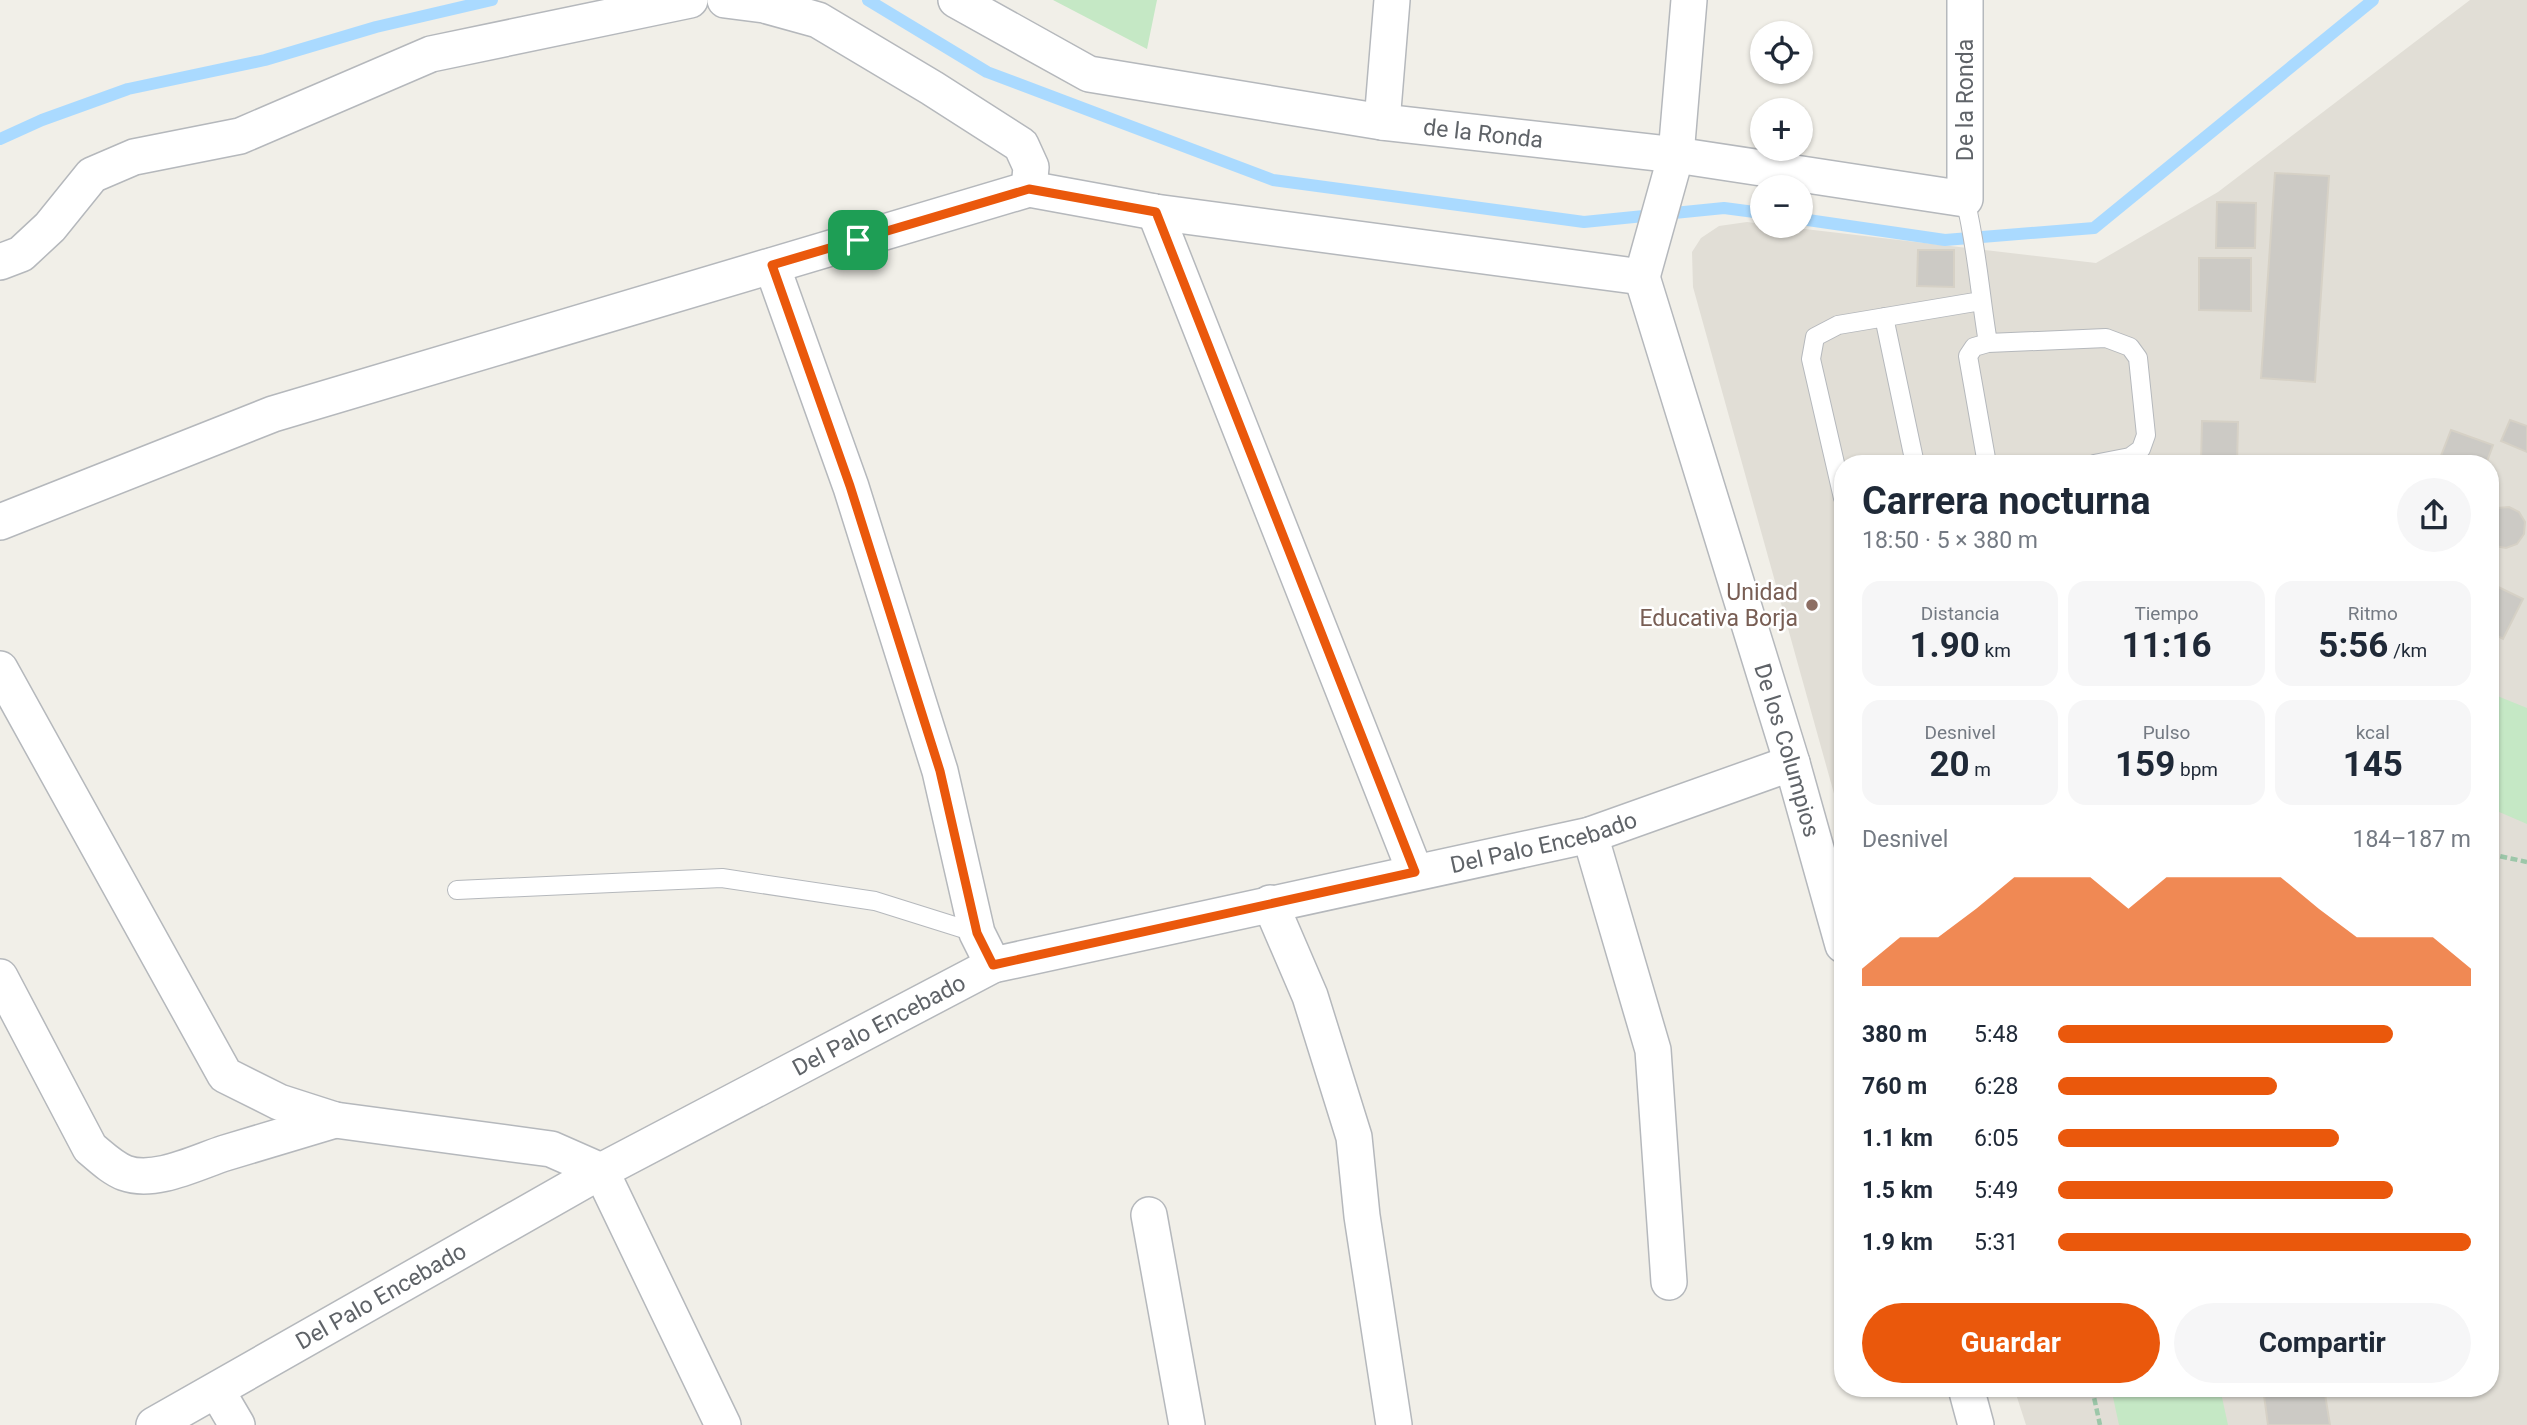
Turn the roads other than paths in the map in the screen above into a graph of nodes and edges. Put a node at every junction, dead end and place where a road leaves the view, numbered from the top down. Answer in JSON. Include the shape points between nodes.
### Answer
{"nodes":[{"id":1,"x":690,"y":0,"type":"edge"},
{"id":2,"x":724,"y":0,"type":"edge"},
{"id":3,"x":956,"y":0,"type":"edge"},
{"id":4,"x":1392,"y":0,"type":"edge"},
{"id":5,"x":1689,"y":0,"type":"edge"},
{"id":6,"x":1965,"y":0,"type":"edge"},
{"id":7,"x":1382,"y":121,"type":"junction"},
{"id":8,"x":1672,"y":169,"type":"junction"},
{"id":9,"x":1029,"y":189,"type":"junction"},
{"id":10,"x":1968,"y":210,"type":"junction"},
{"id":11,"x":1156,"y":212,"type":"junction"},
{"id":12,"x":0,"y":262,"type":"edge"},
{"id":13,"x":1646,"y":263,"type":"junction"},
{"id":14,"x":772,"y":265,"type":"junction"},
{"id":15,"x":1981,"y":301,"type":"junction"},
{"id":16,"x":1884,"y":317,"type":"junction"},
{"id":17,"x":1988,"y":342,"type":"junction"},
{"id":18,"x":1912,"y":455,"type":"edge"},
{"id":19,"x":1985,"y":455,"type":"edge"},
{"id":20,"x":2133,"y":455,"type":"edge"},
{"id":21,"x":1834,"y":459,"type":"edge"},
{"id":22,"x":0,"y":522,"type":"edge"},
{"id":23,"x":0,"y":669,"type":"edge"},
{"id":24,"x":1792,"y":763,"type":"junction"},
{"id":25,"x":1590,"y":835,"type":"junction"},
{"id":26,"x":1415,"y":872,"type":"junction"},
{"id":27,"x":457,"y":890,"type":"dead end"},
{"id":28,"x":1270,"y":903,"type":"junction"},
{"id":29,"x":1834,"y":913,"type":"edge"},
{"id":30,"x":977,"y":933,"type":"junction"},
{"id":31,"x":993,"y":965,"type":"junction"},
{"id":32,"x":0,"y":977,"type":"edge"},
{"id":33,"x":335,"y":1120,"type":"junction"},
{"id":34,"x":601,"y":1171,"type":"junction"},
{"id":35,"x":1149,"y":1215,"type":"dead end"},
{"id":36,"x":1669,"y":1282,"type":"dead end"},
{"id":37,"x":216,"y":1391,"type":"junction"},
{"id":38,"x":1968,"y":1397,"type":"edge"},
{"id":39,"x":154,"y":1425,"type":"edge"},
{"id":40,"x":237,"y":1425,"type":"edge"},
{"id":41,"x":723,"y":1425,"type":"edge"},
{"id":42,"x":1187,"y":1425,"type":"edge"},
{"id":43,"x":1394,"y":1425,"type":"edge"},
{"id":44,"x":1976,"y":1425,"type":"edge"}],
"edges":[{"from":1,"to":12,"type":"street","via":[[431,54],[240,136],[134,157],[92,175],[50,227],[21,254]]},
{"from":2,"to":9,"type":"street","via":[[818,20],[932,88],[1021,145],[1031,167]]},
{"from":3,"to":7,"type":"street","name":"de la Ronda","via":[[1089,74]]},
{"from":4,"to":7,"type":"street"},
{"from":5,"to":8,"type":"street"},
{"from":6,"to":10,"type":"street","name":"De la Ronda"},
{"from":7,"to":8,"type":"street","name":"de la Ronda"},
{"from":8,"to":10,"type":"street","name":"de la Ronda"},
{"from":8,"to":13,"type":"street"},
{"from":9,"to":11,"type":"street"},
{"from":9,"to":14,"type":"street"},
{"from":10,"to":15,"type":"lane"},
{"from":11,"to":13,"type":"street"},
{"from":11,"to":26,"type":"street"},
{"from":13,"to":24,"type":"street","name":"De los Columpios"},
{"from":14,"to":22,"type":"street","via":[[273,414]]},
{"from":14,"to":30,"type":"street","via":[[850,486],[940,771]]},
{"from":15,"to":16,"type":"lane"},
{"from":15,"to":17,"type":"lane"},
{"from":16,"to":18,"type":"lane"},
{"from":16,"to":21,"type":"lane","via":[[1838,325],[1815,337],[1811,359]]},
{"from":17,"to":19,"type":"lane","via":[[1974,346],[1968,356]]},
{"from":17,"to":20,"type":"lane","via":[[2106,338],[2130,346],[2138,358],[2146,435],[2141,449]]},
{"from":23,"to":33,"type":"street","via":[[225,1075],[279,1102]]},
{"from":24,"to":25,"type":"street","name":"Del Palo Encebado"},
{"from":24,"to":29,"type":"street","name":"De los Columpios"},
{"from":25,"to":26,"type":"street","name":"Del Palo Encebado"},
{"from":25,"to":36,"type":"street","via":[[1653,1050]]},
{"from":26,"to":28,"type":"street","name":"Del Palo Encebado"},
{"from":27,"to":30,"type":"lane","via":[[722,877],[874,901]]},
{"from":28,"to":31,"type":"street","name":"Del Palo Encebado"},
{"from":28,"to":43,"type":"street","via":[[1310,996],[1354,1137]]},
{"from":30,"to":31,"type":"street"},
{"from":31,"to":34,"type":"street","name":"Del Palo Encebado"},
{"from":32,"to":33,"type":"street","via":[[90,1148],[127,1174],[189,1168]]},
{"from":33,"to":34,"type":"street","via":[[551,1149]]},
{"from":34,"to":37,"type":"street","name":"Del Palo Encebado"},
{"from":34,"to":41,"type":"street"},
{"from":35,"to":42,"type":"street"},
{"from":37,"to":39,"type":"street","name":"Del Palo Encebado"},
{"from":37,"to":40,"type":"street"},
{"from":38,"to":44,"type":"street"}]}
